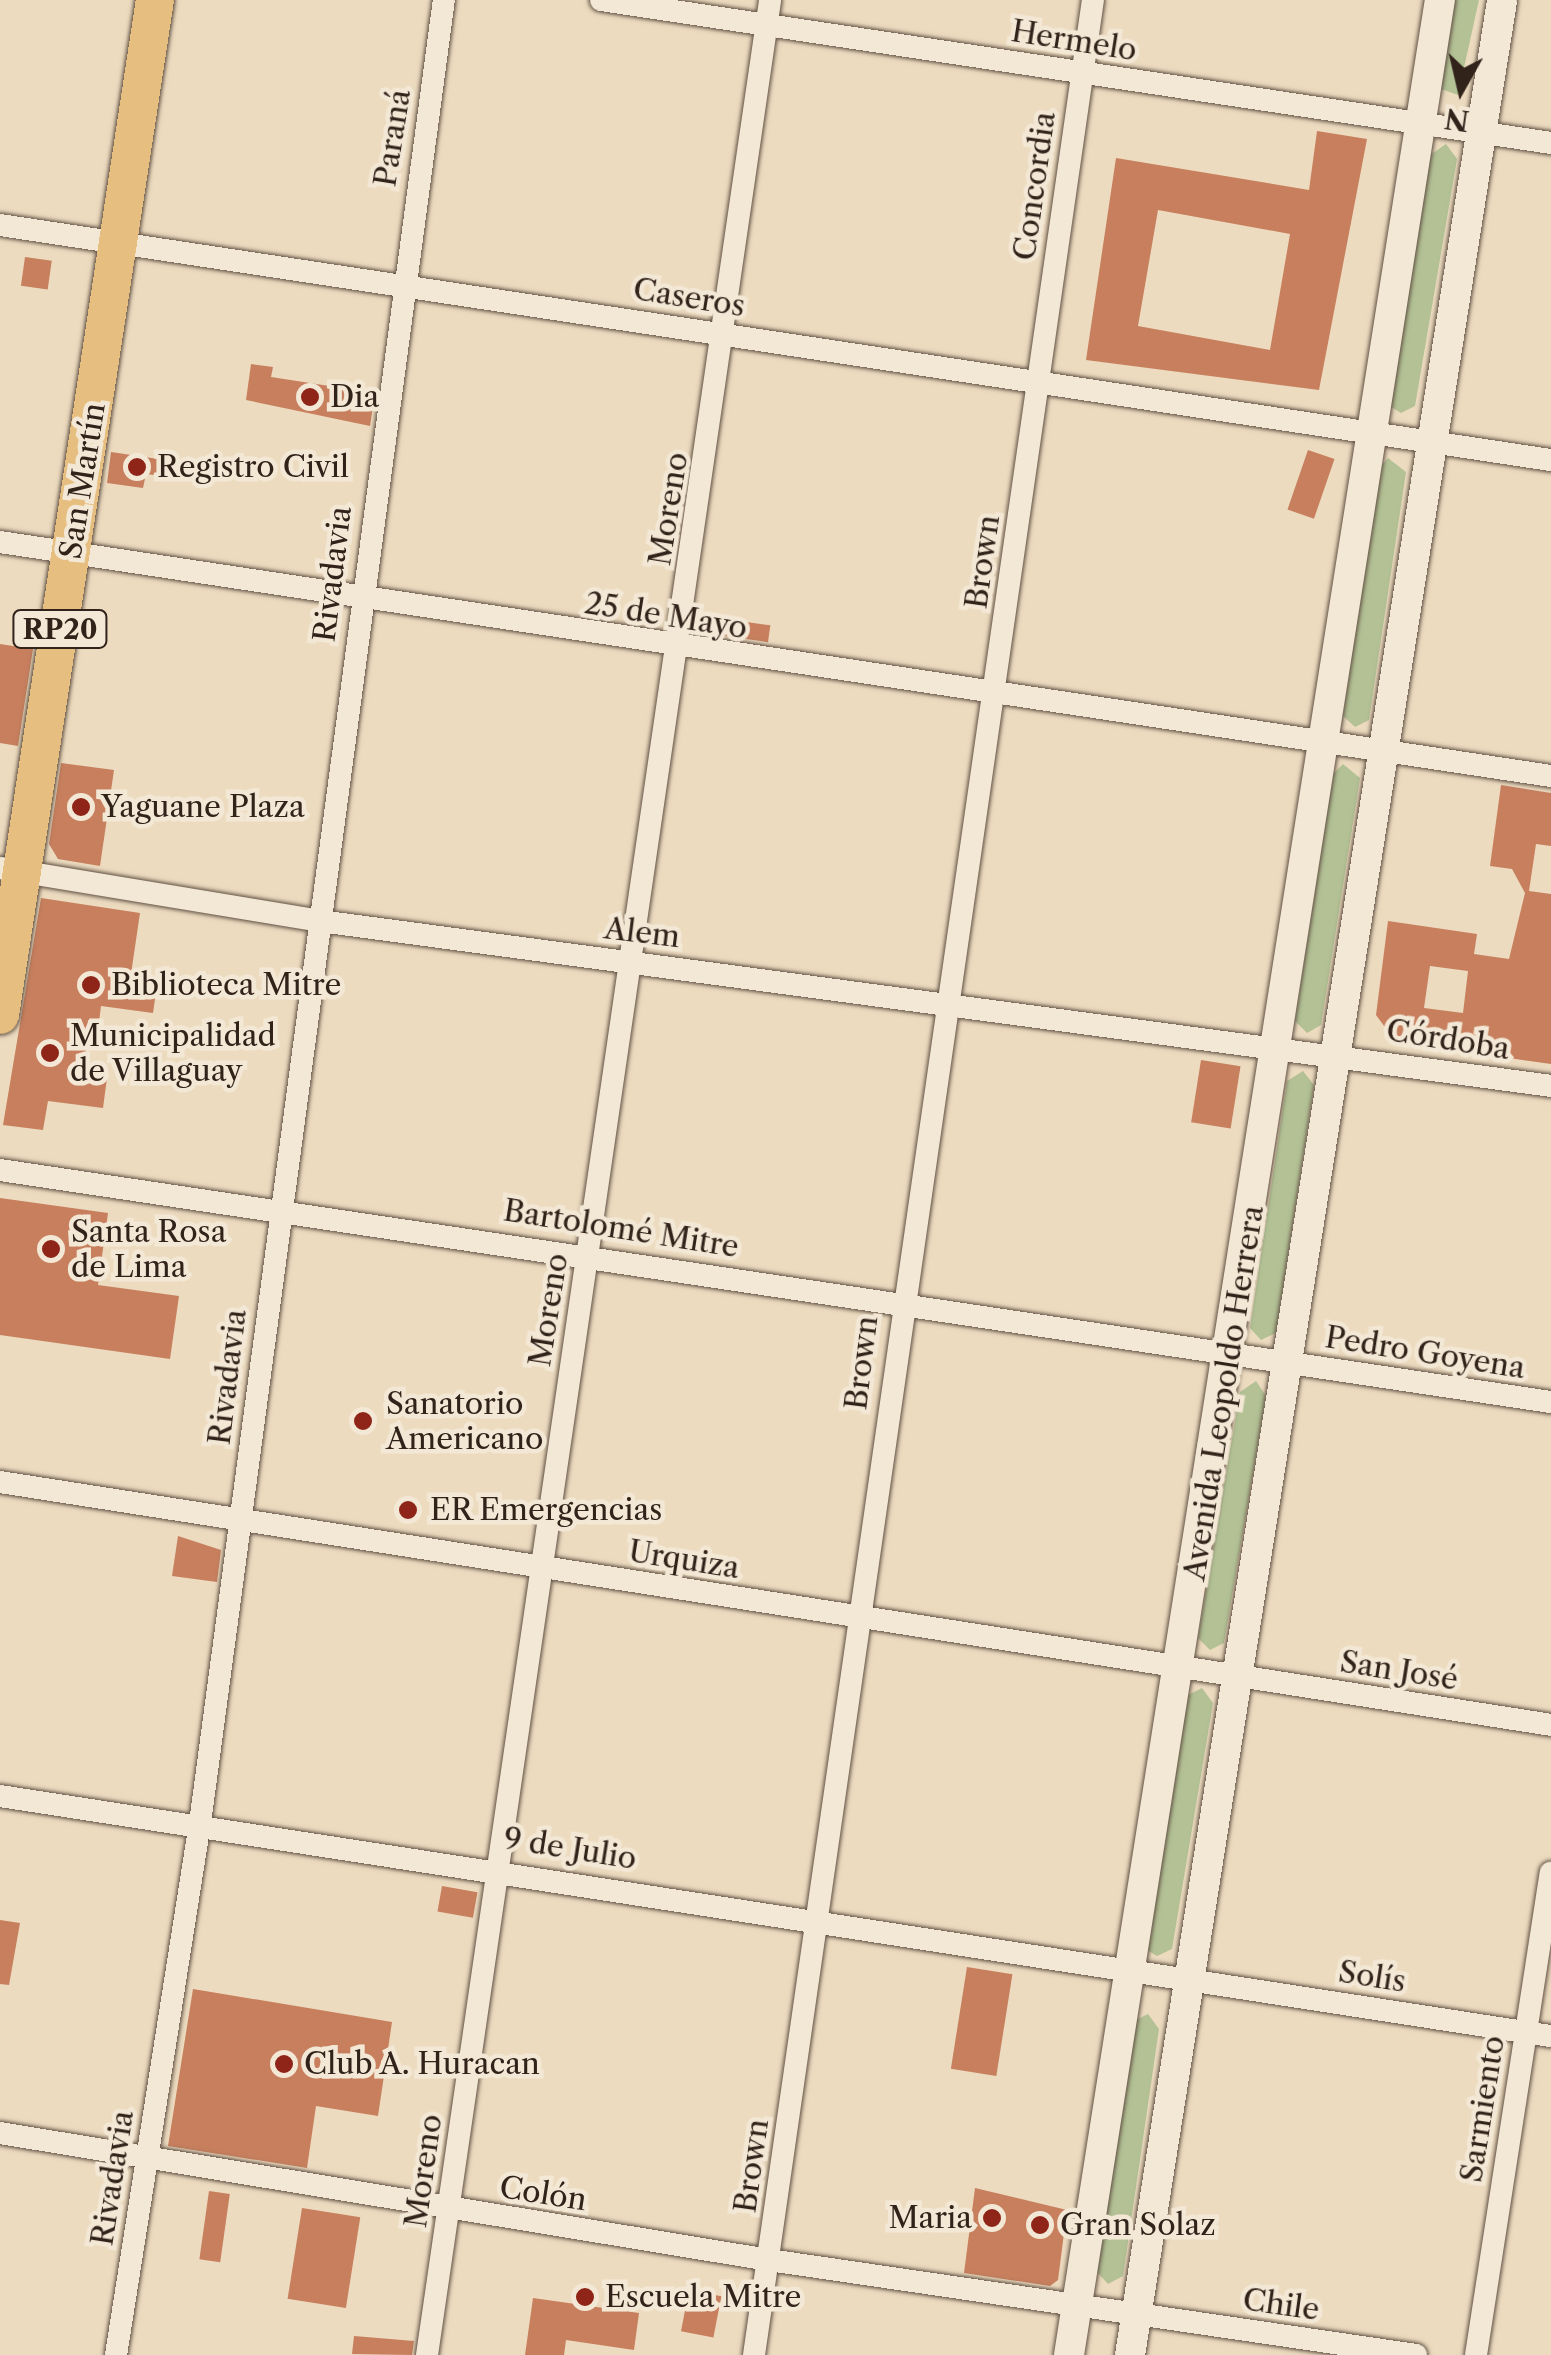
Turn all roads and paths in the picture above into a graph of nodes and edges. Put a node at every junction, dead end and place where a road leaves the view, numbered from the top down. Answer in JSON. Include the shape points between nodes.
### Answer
{"nodes":[{"id":1,"x":155,"y":0,"type":"edge"},
{"id":2,"x":444,"y":0,"type":"edge"},
{"id":3,"x":601,"y":0,"type":"edge"},
{"id":4,"x":770,"y":0,"type":"edge"},
{"id":5,"x":1093,"y":0,"type":"edge"},
{"id":6,"x":1440,"y":0,"type":"edge"},
{"id":7,"x":1502,"y":0,"type":"edge"},
{"id":8,"x":767,"y":25,"type":"junction"},
{"id":9,"x":1081,"y":72,"type":"junction"},
{"id":10,"x":1420,"y":124,"type":"junction"},
{"id":11,"x":1480,"y":132,"type":"junction"},
{"id":12,"x":1551,"y":144,"type":"edge"},
{"id":13,"x":0,"y":225,"type":"edge"},
{"id":14,"x":120,"y":243,"type":"junction"},
{"id":15,"x":401,"y":285,"type":"junction"},
{"id":16,"x":726,"y":334,"type":"junction"},
{"id":17,"x":1039,"y":381,"type":"junction"},
{"id":18,"x":1369,"y":430,"type":"junction"},
{"id":19,"x":1430,"y":440,"type":"junction"},
{"id":20,"x":1551,"y":460,"type":"edge"},
{"id":21,"x":0,"y":542,"type":"edge"},
{"id":22,"x":72,"y":553,"type":"junction"},
{"id":23,"x":360,"y":598,"type":"junction"},
{"id":24,"x":678,"y":650,"type":"junction"},
{"id":25,"x":994,"y":695,"type":"junction"},
{"id":26,"x":1324,"y":741,"type":"junction"},
{"id":27,"x":1387,"y":752,"type":"junction"},
{"id":28,"x":1551,"y":776,"type":"edge"},
{"id":29,"x":11,"y":870,"type":"edge"},
{"id":30,"x":320,"y":922,"type":"junction"},
{"id":31,"x":632,"y":961,"type":"junction"},
{"id":32,"x":943,"y":1003,"type":"junction"},
{"id":33,"x":0,"y":1015,"type":"edge"},
{"id":34,"x":1278,"y":1046,"type":"junction"},
{"id":35,"x":1337,"y":1054,"type":"junction"},
{"id":36,"x":1551,"y":1086,"type":"edge"},
{"id":37,"x":0,"y":1170,"type":"edge"},
{"id":38,"x":280,"y":1210,"type":"junction"},
{"id":39,"x":588,"y":1253,"type":"junction"},
{"id":40,"x":900,"y":1303,"type":"junction"},
{"id":41,"x":1232,"y":1353,"type":"junction"},
{"id":42,"x":1289,"y":1362,"type":"junction"},
{"id":43,"x":1551,"y":1402,"type":"edge"},
{"id":44,"x":0,"y":1482,"type":"edge"},
{"id":45,"x":240,"y":1518,"type":"junction"},
{"id":46,"x":540,"y":1567,"type":"junction"},
{"id":47,"x":859,"y":1619,"type":"junction"},
{"id":48,"x":1180,"y":1669,"type":"junction"},
{"id":49,"x":1237,"y":1676,"type":"junction"},
{"id":50,"x":1551,"y":1725,"type":"edge"},
{"id":51,"x":0,"y":1796,"type":"edge"},
{"id":52,"x":200,"y":1823,"type":"junction"},
{"id":53,"x":496,"y":1867,"type":"junction"},
{"id":54,"x":1551,"y":1873,"type":"edge"},
{"id":55,"x":816,"y":1919,"type":"junction"},
{"id":56,"x":1128,"y":1970,"type":"junction"},
{"id":57,"x":1184,"y":1978,"type":"junction"},
{"id":58,"x":1525,"y":2031,"type":"junction"},
{"id":59,"x":1551,"y":2036,"type":"edge"},
{"id":60,"x":0,"y":2133,"type":"edge"},
{"id":61,"x":146,"y":2158,"type":"junction"},
{"id":62,"x":449,"y":2209,"type":"junction"},
{"id":63,"x":769,"y":2260,"type":"junction"},
{"id":64,"x":1077,"y":2308,"type":"junction"},
{"id":65,"x":1136,"y":2314,"type":"junction"},
{"id":66,"x":116,"y":2355,"type":"edge"},
{"id":67,"x":427,"y":2355,"type":"edge"},
{"id":68,"x":754,"y":2355,"type":"edge"},
{"id":69,"x":1070,"y":2355,"type":"edge"},
{"id":70,"x":1130,"y":2355,"type":"edge"},
{"id":71,"x":1416,"y":2355,"type":"edge"},
{"id":72,"x":1476,"y":2355,"type":"edge"}],
"edges":[{"from":1,"to":14,"type":"main road","number":"RP20"},
{"from":2,"to":15,"type":"street","name":"Paraná"},
{"from":3,"to":8,"type":"street","name":"Hermelo"},
{"from":4,"to":8,"type":"street","name":"Moreno"},
{"from":5,"to":9,"type":"street","name":"Concordia"},
{"from":6,"to":10,"type":"street","name":"Avenida Leopoldo Herrera"},
{"from":7,"to":11,"type":"street","name":"Avenida Leopoldo Herrera"},
{"from":8,"to":9,"type":"street","name":"Hermelo"},
{"from":8,"to":16,"type":"street","name":"Moreno"},
{"from":9,"to":10,"type":"street","name":"Hermelo"},
{"from":9,"to":17,"type":"street","name":"Concordia"},
{"from":10,"to":11,"type":"street","name":"Hermelo"},
{"from":10,"to":18,"type":"street","name":"Avenida Leopoldo Herrera"},
{"from":11,"to":12,"type":"street","name":"Hermelo"},
{"from":11,"to":19,"type":"street","name":"Avenida Leopoldo Herrera"},
{"from":13,"to":14,"type":"street","name":"Caseros"},
{"from":14,"to":15,"type":"street","name":"Caseros"},
{"from":14,"to":22,"type":"main road","name":"San Martín","number":"RP20"},
{"from":15,"to":16,"type":"street","name":"Caseros"},
{"from":15,"to":23,"type":"street","name":"Rivadavia"},
{"from":16,"to":17,"type":"street","name":"Caseros"},
{"from":16,"to":24,"type":"street","name":"Moreno"},
{"from":17,"to":18,"type":"street","name":"Caseros"},
{"from":17,"to":25,"type":"street","name":"Brown"},
{"from":18,"to":19,"type":"street","name":"Caseros"},
{"from":18,"to":26,"type":"street","name":"Avenida Leopoldo Herrera"},
{"from":19,"to":20,"type":"street","name":"Caseros"},
{"from":19,"to":27,"type":"street","name":"Avenida Leopoldo Herrera"},
{"from":21,"to":22,"type":"street","name":"25 de Mayo"},
{"from":22,"to":23,"type":"street","name":"25 de Mayo"},
{"from":22,"to":29,"type":"main road","name":"San Martín","number":"RP20"},
{"from":23,"to":24,"type":"street","name":"25 de Mayo"},
{"from":23,"to":30,"type":"street","name":"Rivadavia"},
{"from":24,"to":25,"type":"street","name":"25 de Mayo"},
{"from":24,"to":31,"type":"street","name":"Moreno"},
{"from":25,"to":26,"type":"street","name":"25 de Mayo"},
{"from":25,"to":32,"type":"street","name":"Brown"},
{"from":26,"to":27,"type":"street","name":"25 de Mayo"},
{"from":26,"to":34,"type":"street","name":"Avenida Leopoldo Herrera"},
{"from":27,"to":28,"type":"street","name":"25 de Mayo"},
{"from":27,"to":35,"type":"street","name":"Avenida Leopoldo Herrera"},
{"from":29,"to":30,"type":"street","name":"Alem"},
{"from":29,"to":33,"type":"main road","name":"San Martín","number":"RP20"},
{"from":30,"to":31,"type":"street","name":"Alem"},
{"from":30,"to":38,"type":"street","name":"Rivadavia"},
{"from":31,"to":32,"type":"street","name":"Alem"},
{"from":31,"to":39,"type":"street","name":"Moreno"},
{"from":32,"to":34,"type":"street","name":"Alem"},
{"from":32,"to":40,"type":"street","name":"Brown"},
{"from":34,"to":35,"type":"street","name":"Córdoba"},
{"from":34,"to":41,"type":"street","name":"Avenida Leopoldo Herrera"},
{"from":35,"to":36,"type":"street","name":"Córdoba"},
{"from":35,"to":42,"type":"street","name":"Avenida Leopoldo Herrera"},
{"from":37,"to":38,"type":"street","name":"Bartolomé Mitre"},
{"from":38,"to":39,"type":"street","name":"Bartolomé Mitre"},
{"from":38,"to":45,"type":"street","name":"Rivadavia"},
{"from":39,"to":40,"type":"street","name":"Bartolomé Mitre"},
{"from":39,"to":46,"type":"street","name":"Moreno"},
{"from":40,"to":41,"type":"street","name":"Bartolomé Mitre"},
{"from":40,"to":47,"type":"street","name":"Brown"},
{"from":41,"to":42,"type":"street","name":"Pedro Goyena"},
{"from":41,"to":48,"type":"street","name":"Avenida Leopoldo Herrera"},
{"from":42,"to":43,"type":"street","name":"Pedro Goyena"},
{"from":42,"to":49,"type":"street","name":"Avenida Leopoldo Herrera"},
{"from":44,"to":45,"type":"street","name":"Urquiza"},
{"from":45,"to":46,"type":"street","name":"Urquiza"},
{"from":45,"to":52,"type":"street","name":"Rivadavia"},
{"from":46,"to":47,"type":"street","name":"Urquiza"},
{"from":46,"to":53,"type":"street","name":"Moreno"},
{"from":47,"to":48,"type":"street","name":"Urquiza"},
{"from":47,"to":55,"type":"street","name":"Brown"},
{"from":48,"to":49,"type":"street","name":"San José"},
{"from":48,"to":56,"type":"street","name":"Avenida Leopoldo Herrera"},
{"from":49,"to":50,"type":"street","name":"San José"},
{"from":49,"to":57,"type":"street","name":"Avenida Leopoldo Herrera"},
{"from":51,"to":52,"type":"street","name":"9 de Julio"},
{"from":52,"to":53,"type":"street","name":"9 de Julio"},
{"from":52,"to":61,"type":"street","name":"Rivadavia"},
{"from":53,"to":55,"type":"street","name":"9 de Julio"},
{"from":53,"to":62,"type":"street","name":"Moreno"},
{"from":54,"to":58,"type":"street","name":"Sarmiento"},
{"from":55,"to":56,"type":"street","name":"9 de Julio"},
{"from":55,"to":63,"type":"street","name":"Brown"},
{"from":56,"to":57,"type":"street","name":"Solís"},
{"from":56,"to":64,"type":"street","name":"Avenida Leopoldo Herrera"},
{"from":57,"to":58,"type":"street","name":"Solís"},
{"from":57,"to":65,"type":"street","name":"Avenida Leopoldo Herrera"},
{"from":58,"to":59,"type":"street","name":"Solís"},
{"from":58,"to":72,"type":"street","name":"Sarmiento"},
{"from":60,"to":61,"type":"street","name":"Colón"},
{"from":61,"to":62,"type":"street","name":"Colón"},
{"from":61,"to":66,"type":"street","name":"Rivadavia"},
{"from":62,"to":63,"type":"street","name":"Colón"},
{"from":62,"to":67,"type":"street","name":"Moreno"},
{"from":63,"to":64,"type":"street","name":"Colón"},
{"from":63,"to":68,"type":"street","name":"Brown"},
{"from":64,"to":65,"type":"street","name":"Chile"},
{"from":64,"to":69,"type":"street","name":"Avenida Leopoldo Herrera"},
{"from":65,"to":70,"type":"street","name":"Avenida Leopoldo Herrera"},
{"from":65,"to":71,"type":"street","name":"Chile"}]}
